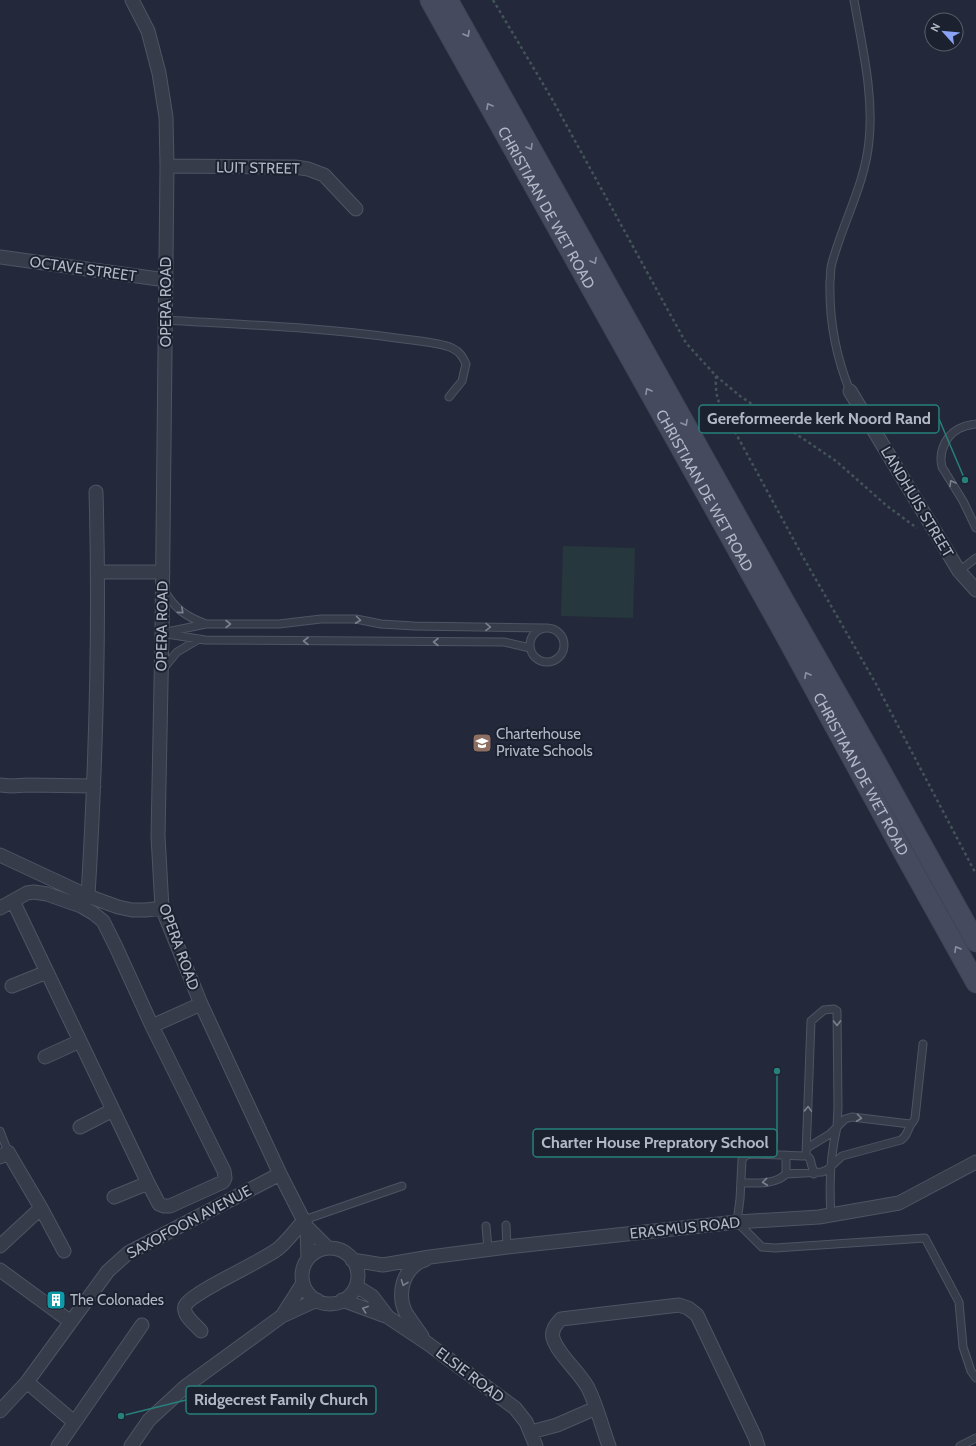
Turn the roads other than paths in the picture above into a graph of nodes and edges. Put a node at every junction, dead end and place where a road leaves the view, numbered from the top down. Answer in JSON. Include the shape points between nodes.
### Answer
{"nodes":[{"id":1,"x":132,"y":0,"type":"edge"},
{"id":2,"x":430,"y":0,"type":"edge"},
{"id":3,"x":448,"y":0,"type":"edge"},
{"id":4,"x":854,"y":0,"type":"edge"},
{"id":5,"x":167,"y":166,"type":"junction"},
{"id":6,"x":356,"y":209,"type":"dead end"},
{"id":7,"x":0,"y":257,"type":"edge"},
{"id":8,"x":166,"y":280,"type":"junction"},
{"id":9,"x":166,"y":320,"type":"junction"},
{"id":10,"x":850,"y":391,"type":"joint"},
{"id":11,"x":449,"y":397,"type":"dead end"},
{"id":12,"x":976,"y":424,"type":"edge"},
{"id":13,"x":96,"y":492,"type":"dead end"},
{"id":14,"x":974,"y":516,"type":"edge"},
{"id":15,"x":976,"y":528,"type":"edge"},
{"id":16,"x":976,"y":558,"type":"edge"},
{"id":17,"x":959,"y":571,"type":"junction"},
{"id":18,"x":98,"y":572,"type":"junction"},
{"id":19,"x":163,"y":572,"type":"junction"},
{"id":20,"x":163,"y":588,"type":"junction"},
{"id":21,"x":976,"y":590,"type":"edge"},
{"id":22,"x":206,"y":624,"type":"junction"},
{"id":23,"x":545,"y":628,"type":"junction"},
{"id":24,"x":162,"y":633,"type":"junction"},
{"id":25,"x":199,"y":639,"type":"junction"},
{"id":26,"x":530,"y":648,"type":"junction"},
{"id":27,"x":162,"y":671,"type":"junction"},
{"id":28,"x":0,"y":785,"type":"edge"},
{"id":29,"x":94,"y":786,"type":"junction"},
{"id":30,"x":0,"y":855,"type":"edge"},
{"id":31,"x":88,"y":896,"type":"junction"},
{"id":32,"x":13,"y":902,"type":"junction"},
{"id":33,"x":0,"y":908,"type":"edge"},
{"id":34,"x":162,"y":908,"type":"junction"},
{"id":35,"x":976,"y":942,"type":"edge"},
{"id":36,"x":47,"y":972,"type":"junction"},
{"id":37,"x":976,"y":983,"type":"edge"},
{"id":38,"x":12,"y":986,"type":"dead end"},
{"id":39,"x":201,"y":1004,"type":"junction"},
{"id":40,"x":152,"y":1026,"type":"junction"},
{"id":41,"x":80,"y":1041,"type":"junction"},
{"id":42,"x":923,"y":1044,"type":"dead end"},
{"id":43,"x":45,"y":1057,"type":"dead end"},
{"id":44,"x":113,"y":1110,"type":"junction"},
{"id":45,"x":910,"y":1124,"type":"junction"},
{"id":46,"x":80,"y":1127,"type":"dead end"},
{"id":47,"x":837,"y":1127,"type":"junction"},
{"id":48,"x":0,"y":1131,"type":"edge"},
{"id":49,"x":807,"y":1151,"type":"junction"},
{"id":50,"x":4,"y":1155,"type":"edge"},
{"id":51,"x":786,"y":1155,"type":"junction"},
{"id":52,"x":976,"y":1162,"type":"edge"},
{"id":53,"x":831,"y":1167,"type":"junction"},
{"id":54,"x":280,"y":1174,"type":"junction"},
{"id":55,"x":786,"y":1174,"type":"junction"},
{"id":56,"x":814,"y":1174,"type":"junction"},
{"id":57,"x":148,"y":1183,"type":"junction"},
{"id":58,"x":741,"y":1183,"type":"junction"},
{"id":59,"x":402,"y":1186,"type":"dead end"},
{"id":60,"x":114,"y":1197,"type":"dead end"},
{"id":61,"x":42,"y":1208,"type":"junction"},
{"id":62,"x":831,"y":1215,"type":"junction"},
{"id":63,"x":737,"y":1222,"type":"junction"},
{"id":64,"x":306,"y":1223,"type":"junction"},
{"id":65,"x":506,"y":1225,"type":"dead end"},
{"id":66,"x":486,"y":1226,"type":"dead end"},
{"id":67,"x":0,"y":1246,"type":"edge"},
{"id":68,"x":507,"y":1247,"type":"junction"},
{"id":69,"x":328,"y":1248,"type":"junction"},
{"id":70,"x":488,"y":1249,"type":"junction"},
{"id":71,"x":64,"y":1251,"type":"dead end"},
{"id":72,"x":430,"y":1257,"type":"junction"},
{"id":73,"x":308,"y":1258,"type":"junction"},
{"id":74,"x":352,"y":1260,"type":"junction"},
{"id":75,"x":383,"y":1265,"type":"junction"},
{"id":76,"x":0,"y":1270,"type":"edge"},
{"id":77,"x":303,"y":1283,"type":"junction"},
{"id":78,"x":356,"y":1283,"type":"junction"},
{"id":79,"x":317,"y":1300,"type":"junction"},
{"id":80,"x":342,"y":1300,"type":"junction"},
{"id":81,"x":282,"y":1316,"type":"junction"},
{"id":82,"x":388,"y":1317,"type":"junction"},
{"id":83,"x":71,"y":1322,"type":"junction"},
{"id":84,"x":142,"y":1325,"type":"dead end"},
{"id":85,"x":201,"y":1331,"type":"dead end"},
{"id":86,"x":427,"y":1343,"type":"junction"},
{"id":87,"x":976,"y":1378,"type":"edge"},
{"id":88,"x":27,"y":1382,"type":"junction"},
{"id":89,"x":596,"y":1408,"type":"junction"},
{"id":90,"x":0,"y":1411,"type":"edge"},
{"id":91,"x":74,"y":1422,"type":"junction"},
{"id":92,"x":531,"y":1432,"type":"junction"},
{"id":93,"x":976,"y":1438,"type":"edge"},
{"id":94,"x":58,"y":1446,"type":"edge"},
{"id":95,"x":132,"y":1446,"type":"edge"},
{"id":96,"x":536,"y":1446,"type":"edge"},
{"id":97,"x":609,"y":1446,"type":"edge"},
{"id":98,"x":758,"y":1446,"type":"edge"},
{"id":99,"x":960,"y":1446,"type":"edge"}],
"edges":[{"from":1,"to":5,"type":"street","name":"OPERA ROAD","via":[[148,31],[159,73],[166,117]]},
{"from":37,"to":2,"type":"main road","name":"CHRISTIAAN DE WET ROAD","one_way":true,"via":[[780,626]]},
{"from":3,"to":35,"type":"main road","name":"CHRISTIAAN DE WET ROAD","one_way":true},
{"from":4,"to":10,"type":"lane","via":[[866,69],[871,118],[869,143],[865,168],[831,266],[829,302],[843,374]]},
{"from":5,"to":6,"type":"street","name":"LUIT STREET","via":[[308,169],[324,175]]},
{"from":5,"to":8,"type":"street","name":"OPERA ROAD"},
{"from":7,"to":8,"type":"street","name":"OCTAVE STREET"},
{"from":8,"to":9,"type":"street","name":"OPERA ROAD"},
{"from":9,"to":11,"type":"lane","via":[[287,326],[368,334],[452,348],[462,355],[466,364],[462,381]]},
{"from":9,"to":19,"type":"street","name":"OPERA ROAD"},
{"from":10,"to":17,"type":"street","name":"LANDHUIS STREET"},
{"from":14,"to":12,"type":"lane","one_way":true,"via":[[942,466],[941,456],[948,438],[963,427]]},
{"from":13,"to":18,"type":"street"},
{"from":14,"to":15,"type":"lane"},
{"from":16,"to":17,"type":"lane"},
{"from":17,"to":21,"type":"street","name":"LANDHUIS STREET"},
{"from":18,"to":19,"type":"street"},
{"from":18,"to":29,"type":"street"},
{"from":19,"to":20,"type":"street","name":"OPERA ROAD"},
{"from":20,"to":22,"type":"lane","one_way":true,"via":[[180,611]]},
{"from":20,"to":24,"type":"street","name":"OPERA ROAD"},
{"from":22,"to":23,"type":"lane","one_way":true,"via":[[279,624],[321,618],[356,619],[414,626]]},
{"from":22,"to":24,"type":"lane"},
{"from":23,"to":26,"type":"lane","via":[[540,629],[532,637]]},
{"from":23,"to":26,"type":"lane","via":[[556,631],[563,640],[564,646],[560,656],[545,662],[535,658]]},
{"from":24,"to":25,"type":"lane"},
{"from":24,"to":27,"type":"street","name":"OPERA ROAD"},
{"from":26,"to":25,"type":"lane","one_way":true,"via":[[504,642]]},
{"from":25,"to":27,"type":"lane","via":[[177,652]]},
{"from":27,"to":34,"type":"street","name":"OPERA ROAD","via":[[158,836]]},
{"from":28,"to":29,"type":"street"},
{"from":29,"to":31,"type":"street"},
{"from":30,"to":31,"type":"street"},
{"from":31,"to":34,"type":"street","via":[[132,910]]},
{"from":32,"to":33,"type":"street"},
{"from":32,"to":36,"type":"street"},
{"from":32,"to":40,"type":"street","via":[[27,893],[47,894],[81,906],[103,921]]},
{"from":34,"to":39,"type":"street","name":"OPERA ROAD"},
{"from":36,"to":38,"type":"street"},
{"from":36,"to":41,"type":"street"},
{"from":39,"to":40,"type":"street"},
{"from":39,"to":54,"type":"street","name":"OPERA ROAD"},
{"from":40,"to":57,"type":"street","via":[[224,1171],[225,1178],[223,1182],[170,1206],[160,1204]]},
{"from":41,"to":43,"type":"street"},
{"from":41,"to":44,"type":"street"},
{"from":42,"to":45,"type":"lane","via":[[915,1118]]},
{"from":44,"to":46,"type":"street"},
{"from":44,"to":57,"type":"street"},
{"from":47,"to":45,"type":"lane","one_way":true,"via":[[845,1119],[852,1118]]},
{"from":45,"to":53,"type":"lane","via":[[908,1133],[901,1140],[842,1156]]},
{"from":47,"to":49,"type":"lane"},
{"from":49,"to":47,"type":"lane","one_way":true,"via":[[811,1021],[829,1009],[837,1011]]},
{"from":47,"to":53,"type":"lane"},
{"from":48,"to":50,"type":"lane"},
{"from":49,"to":51,"type":"lane","via":[[803,1156]]},
{"from":49,"to":56,"type":"lane"},
{"from":50,"to":61,"type":"street"},
{"from":51,"to":55,"type":"lane"},
{"from":51,"to":58,"type":"lane","via":[[744,1156]]},
{"from":52,"to":62,"type":"street","name":"ERASMUS ROAD","via":[[899,1203]]},
{"from":53,"to":56,"type":"lane"},
{"from":53,"to":62,"type":"lane"},
{"from":54,"to":64,"type":"street","name":"OPERA ROAD"},
{"from":54,"to":83,"type":"street","name":"SAXOFOON AVENUE","via":[[128,1253],[108,1271]]},
{"from":55,"to":56,"type":"lane"},
{"from":55,"to":58,"type":"lane","one_way":true,"via":[[782,1178],[768,1182]]},
{"from":57,"to":60,"type":"street"},
{"from":58,"to":63,"type":"lane"},
{"from":59,"to":64,"type":"lane"},
{"from":61,"to":67,"type":"street"},
{"from":61,"to":71,"type":"street"},
{"from":62,"to":63,"type":"street","name":"ERASMUS ROAD"},
{"from":63,"to":68,"type":"street","name":"ERASMUS ROAD"},
{"from":63,"to":87,"type":"lane","via":[[762,1247],[925,1238],[959,1302],[963,1347]]},
{"from":64,"to":69,"type":"street","name":"OPERA ROAD"},
{"from":64,"to":73,"type":"street","name":"OPERA ROAD"},
{"from":64,"to":85,"type":"street","via":[[279,1248],[200,1292],[188,1302],[185,1311]]},
{"from":65,"to":68,"type":"lane"},
{"from":66,"to":70,"type":"lane"},
{"from":68,"to":70,"type":"street","name":"ERASMUS ROAD"},
{"from":69,"to":73,"type":"street","via":[[319,1250]]},
{"from":69,"to":74,"type":"street","via":[[346,1253]]},
{"from":70,"to":72,"type":"street","name":"ERASMUS ROAD"},
{"from":72,"to":75,"type":"street","name":"ERASMUS ROAD"},
{"from":72,"to":86,"type":"street","one_way":true,"via":[[408,1272],[401,1290],[406,1312]]},
{"from":73,"to":77,"type":"street","via":[[302,1272]]},
{"from":74,"to":75,"type":"street","name":"ERASMUS ROAD"},
{"from":74,"to":78,"type":"street","via":[[356,1268]]},
{"from":75,"to":78,"type":"street","name":"ERASMUS ROAD"},
{"from":76,"to":83,"type":"street"},
{"from":77,"to":79,"type":"street","via":[[311,1297]]},
{"from":77,"to":81,"type":"street"},
{"from":78,"to":80,"type":"street","via":[[351,1294]]},
{"from":78,"to":82,"type":"street","name":"ELSIE ROAD","via":[[372,1296]]},
{"from":79,"to":80,"type":"street","via":[[327,1304]]},
{"from":79,"to":81,"type":"street"},
{"from":82,"to":80,"type":"street","name":"ELSIE ROAD","one_way":true},
{"from":81,"to":95,"type":"street","via":[[186,1386],[149,1420]]},
{"from":82,"to":86,"type":"street","name":"ELSIE ROAD"},
{"from":83,"to":88,"type":"street","name":"SAXOFOON AVENUE"},
{"from":84,"to":91,"type":"street"},
{"from":86,"to":92,"type":"street","name":"ELSIE ROAD","via":[[515,1408]]},
{"from":88,"to":90,"type":"street","name":"SAXOFOON AVENUE"},
{"from":88,"to":91,"type":"street"},
{"from":89,"to":92,"type":"street","via":[[557,1425]]},
{"from":89,"to":97,"type":"street"},
{"from":89,"to":98,"type":"street","via":[[579,1374],[557,1348],[552,1336],[555,1325],[561,1319],[679,1305],[697,1315]]},
{"from":91,"to":94,"type":"street"},
{"from":92,"to":96,"type":"street","name":"ELSIE ROAD"},
{"from":93,"to":99,"type":"lane"}]}
